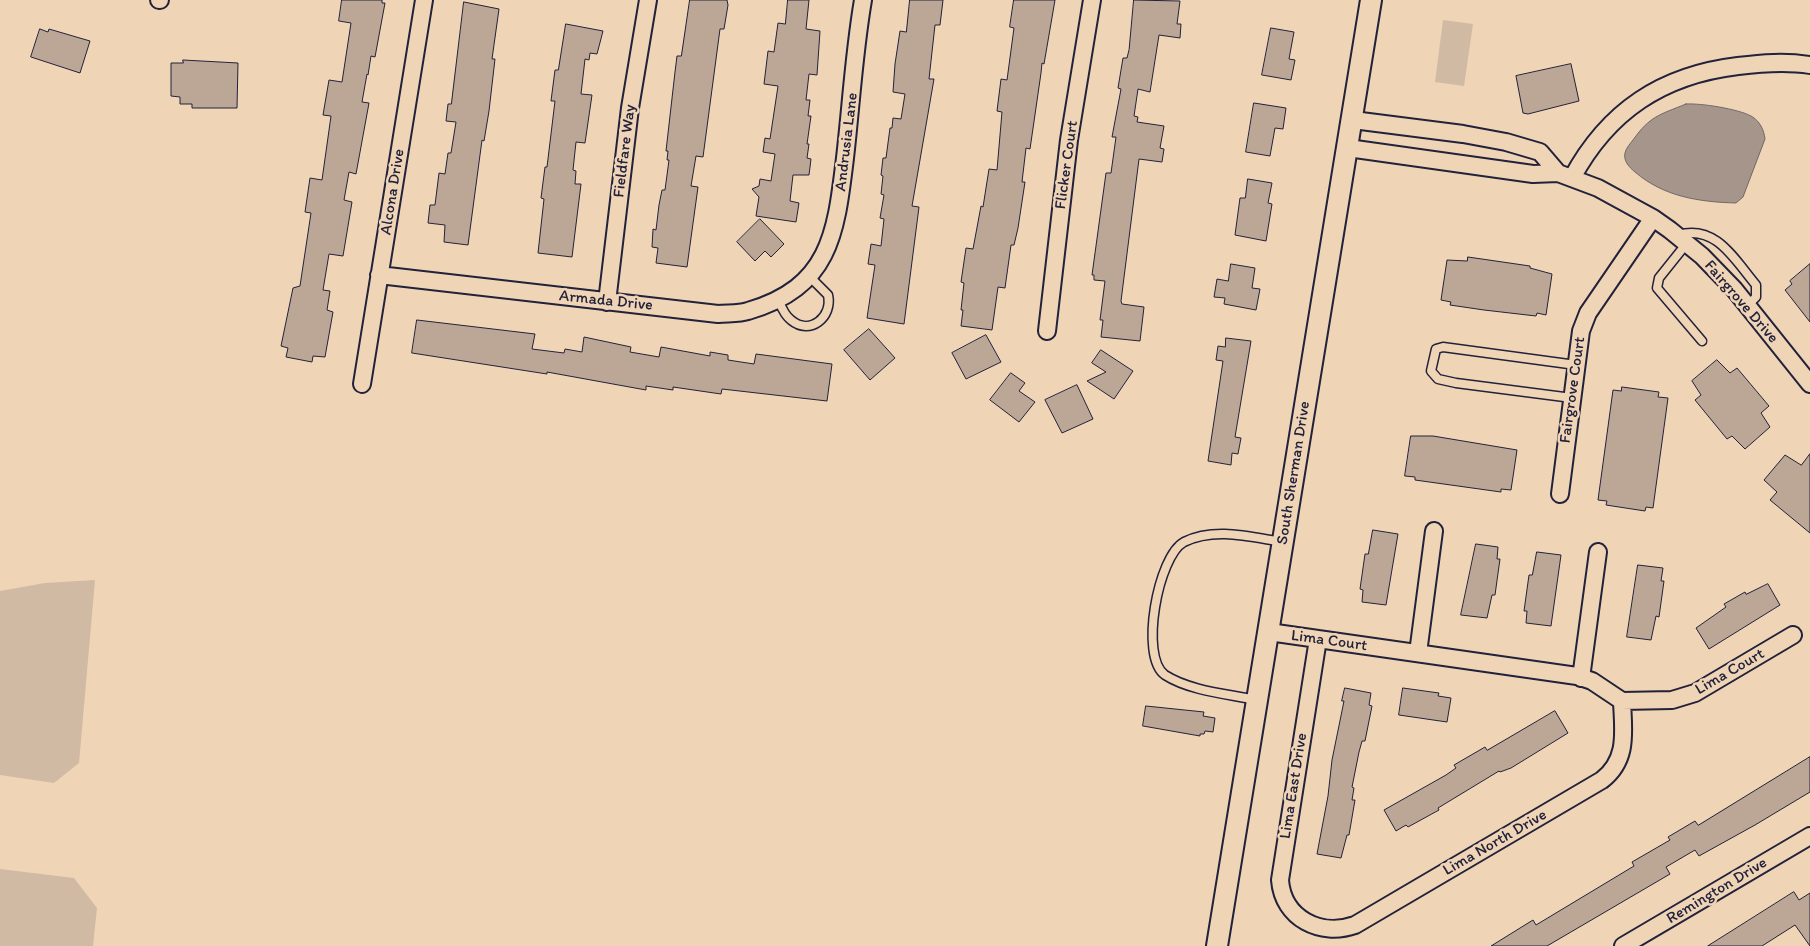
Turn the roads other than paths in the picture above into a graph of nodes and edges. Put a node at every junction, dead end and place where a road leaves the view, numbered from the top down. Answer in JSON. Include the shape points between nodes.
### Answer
{"nodes":[{"id":1,"x":424,"y":0,"type":"edge"},
{"id":2,"x":648,"y":0,"type":"edge"},
{"id":3,"x":863,"y":0,"type":"edge"},
{"id":4,"x":1092,"y":0,"type":"edge"},
{"id":5,"x":1371,"y":0,"type":"edge"},
{"id":6,"x":1810,"y":65,"type":"edge"},
{"id":7,"x":1353,"y":120,"type":"junction"},
{"id":8,"x":1348,"y":148,"type":"junction"},
{"id":9,"x":1565,"y":176,"type":"junction"},
{"id":10,"x":1653,"y":218,"type":"junction"},
{"id":11,"x":1682,"y":239,"type":"junction"},
{"id":12,"x":379,"y":275,"type":"junction"},
{"id":13,"x":809,"y":276,"type":"junction"},
{"id":14,"x":778,"y":299,"type":"junction"},
{"id":15,"x":607,"y":302,"type":"junction"},
{"id":16,"x":1747,"y":306,"type":"junction"},
{"id":17,"x":1047,"y":331,"type":"dead end"},
{"id":18,"x":1702,"y":341,"type":"dead end"},
{"id":19,"x":1576,"y":365,"type":"junction"},
{"id":20,"x":362,"y":384,"type":"dead end"},
{"id":21,"x":1810,"y":384,"type":"edge"},
{"id":22,"x":1572,"y":398,"type":"junction"},
{"id":23,"x":1560,"y":494,"type":"dead end"},
{"id":24,"x":1434,"y":530,"type":"dead end"},
{"id":25,"x":1284,"y":542,"type":"junction"},
{"id":26,"x":1598,"y":552,"type":"dead end"},
{"id":27,"x":1269,"y":632,"type":"junction"},
{"id":28,"x":1793,"y":635,"type":"dead end"},
{"id":29,"x":1318,"y":639,"type":"junction"},
{"id":30,"x":1418,"y":653,"type":"junction"},
{"id":31,"x":1581,"y":678,"type":"junction"},
{"id":32,"x":1258,"y":700,"type":"junction"},
{"id":33,"x":1622,"y":700,"type":"junction"},
{"id":34,"x":1810,"y":836,"type":"edge"},
{"id":35,"x":1308,"y":924,"type":"joint"},
{"id":36,"x":1217,"y":946,"type":"edge"},
{"id":37,"x":1623,"y":946,"type":"edge"}],
"edges":[{"from":1,"to":12,"type":"street","name":"Alcona Drive"},
{"from":2,"to":15,"type":"street","name":"Fieldfare Way","via":[[630,108]]},
{"from":3,"to":13,"type":"street","name":"Andrusia Lane","via":[[838,218],[827,249]]},
{"from":4,"to":17,"type":"street","name":"Flicker Court","via":[[1066,160]]},
{"from":5,"to":7,"type":"street","name":"South Sherman Drive"},
{"from":6,"to":9,"type":"street","via":[[1771,63],[1725,68],[1690,75],[1655,90],[1624,111],[1604,130]]},
{"from":7,"to":8,"type":"street","name":"South Sherman Drive"},
{"from":7,"to":9,"type":"street","name":"Fairgrove Drive","via":[[1506,142],[1540,152]]},
{"from":8,"to":9,"type":"street","name":"Fairgrove Drive"},
{"from":8,"to":25,"type":"street","name":"South Sherman Drive"},
{"from":9,"to":10,"type":"street","name":"Fairgrove Drive","via":[[1598,188]]},
{"from":10,"to":11,"type":"street","name":"Fairgrove Drive"},
{"from":10,"to":19,"type":"street","name":"Fairgrove Court","via":[[1588,313],[1581,331]]},
{"from":11,"to":16,"type":"street","name":"Fairgrove Drive","via":[[1723,277]]},
{"from":11,"to":16,"type":"lane","via":[[1690,231],[1717,240],[1756,285],[1756,297]]},
{"from":11,"to":18,"type":"lane","via":[[1659,278],[1657,288]]},
{"from":12,"to":15,"type":"street","name":"Armada Drive"},
{"from":12,"to":20,"type":"street","name":"Alcona Drive"},
{"from":13,"to":14,"type":"street","name":"Andrusia Lane"},
{"from":13,"to":14,"type":"lane","via":[[826,290],[829,301],[826,315],[817,323],[808,327],[792,321]]},
{"from":14,"to":15,"type":"street","name":"Armada Drive","via":[[748,311],[718,314]]},
{"from":16,"to":21,"type":"street","name":"Fairgrove Drive"},
{"from":19,"to":22,"type":"street","name":"Fairgrove Court"},
{"from":19,"to":22,"type":"lane","via":[[1443,347],[1433,353],[1431,371],[1438,379]]},
{"from":22,"to":23,"type":"street","name":"Fairgrove Court"},
{"from":24,"to":30,"type":"street"},
{"from":25,"to":27,"type":"street","name":"South Sherman Drive"},
{"from":25,"to":32,"type":"lane","via":[[1230,534],[1203,536],[1183,543],[1174,552],[1159,589],[1151,646],[1164,674],[1186,684]]},
{"from":26,"to":31,"type":"street"},
{"from":27,"to":29,"type":"street","name":"Lima Court"},
{"from":27,"to":32,"type":"street","name":"South Sherman Drive"},
{"from":28,"to":33,"type":"street","name":"Lima Court","via":[[1695,693],[1672,700]]},
{"from":29,"to":30,"type":"street","name":"Lima Court"},
{"from":29,"to":35,"type":"street","name":"Lima East Drive","via":[[1280,873],[1285,899],[1292,911]]},
{"from":30,"to":31,"type":"street","name":"Lima Court"},
{"from":31,"to":33,"type":"street","name":"Lima Court","via":[[1592,681]]},
{"from":32,"to":36,"type":"street","name":"South Sherman Drive"},
{"from":33,"to":35,"type":"street","name":"Lima North Drive","via":[[1622,750],[1617,765],[1602,780],[1355,925],[1329,930]]},
{"from":34,"to":37,"type":"street","name":"Remington Drive"}]}
